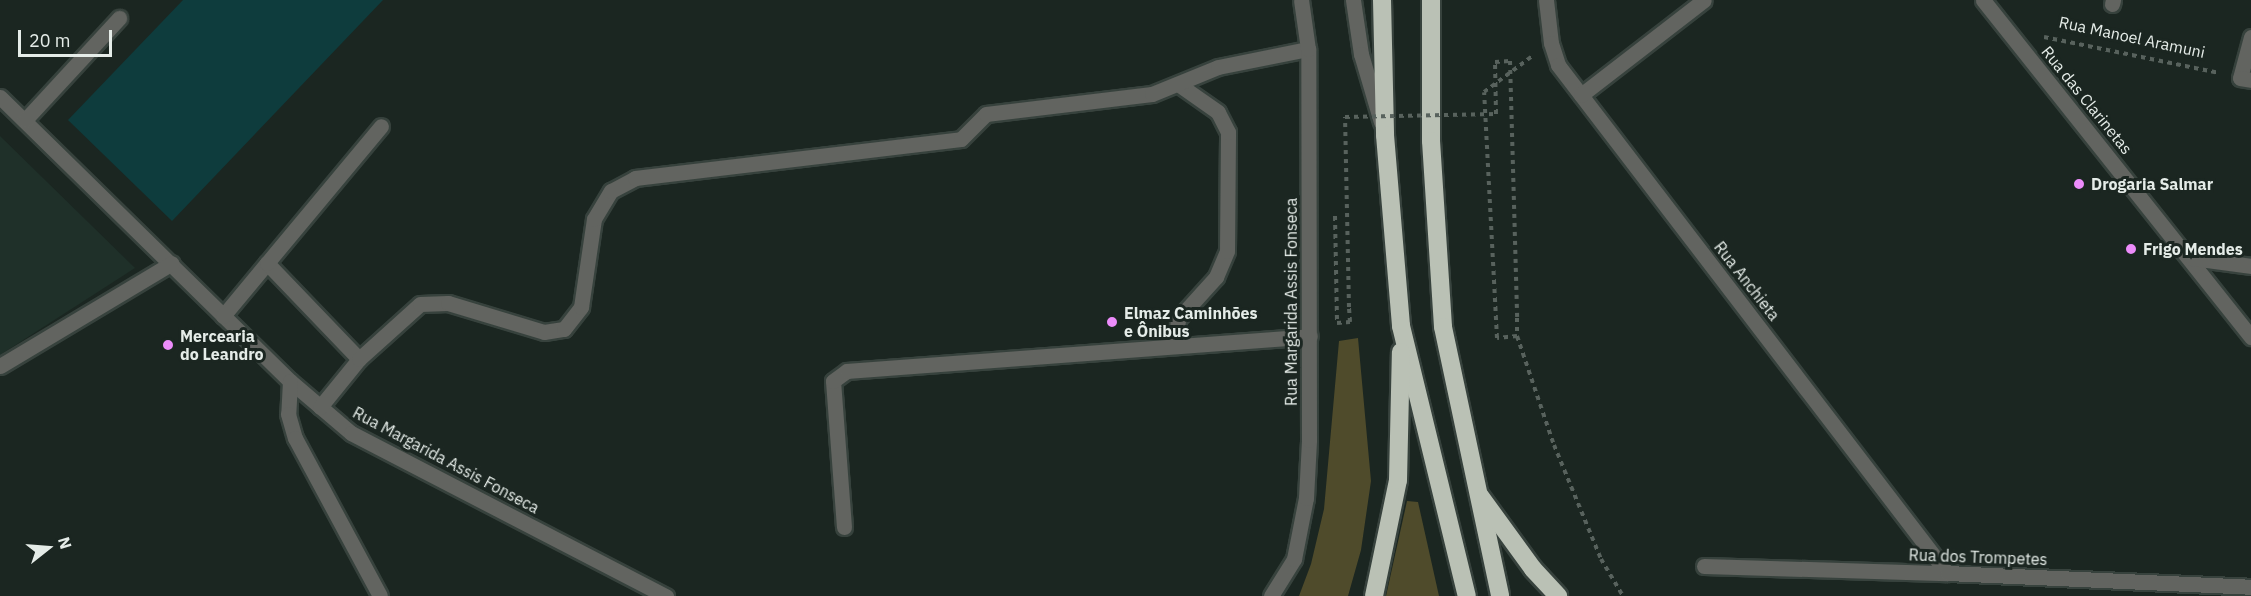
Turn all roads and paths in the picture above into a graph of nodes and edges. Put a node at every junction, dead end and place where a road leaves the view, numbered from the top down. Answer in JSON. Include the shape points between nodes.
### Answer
{"nodes":[{"id":1,"x":1301,"y":0,"type":"edge"},
{"id":2,"x":1353,"y":0,"type":"edge"},
{"id":3,"x":1382,"y":0,"type":"edge"},
{"id":4,"x":1431,"y":0,"type":"edge"},
{"id":5,"x":1546,"y":0,"type":"edge"},
{"id":6,"x":1704,"y":0,"type":"edge"},
{"id":7,"x":1983,"y":0,"type":"edge"},
{"id":8,"x":119,"y":18,"type":"dead end"},
{"id":9,"x":2006,"y":29,"type":"junction"},
{"id":10,"x":2251,"y":37,"type":"edge"},
{"id":11,"x":1551,"y":43,"type":"junction"},
{"id":12,"x":1308,"y":50,"type":"junction"},
{"id":13,"x":2246,"y":79,"type":"edge"},
{"id":14,"x":1178,"y":84,"type":"junction"},
{"id":15,"x":1581,"y":95,"type":"junction"},
{"id":16,"x":0,"y":97,"type":"edge"},
{"id":17,"x":25,"y":120,"type":"junction"},
{"id":18,"x":381,"y":126,"type":"dead end"},
{"id":19,"x":1385,"y":135,"type":"junction"},
{"id":20,"x":2192,"y":258,"type":"junction"},
{"id":21,"x":172,"y":263,"type":"junction"},
{"id":22,"x":267,"y":263,"type":"junction"},
{"id":23,"x":2251,"y":266,"type":"edge"},
{"id":24,"x":1349,"y":308,"type":"dead end"},
{"id":25,"x":223,"y":316,"type":"junction"},
{"id":26,"x":1401,"y":326,"type":"junction"},
{"id":27,"x":1310,"y":336,"type":"junction"},
{"id":28,"x":1518,"y":336,"type":"junction"},
{"id":29,"x":2251,"y":337,"type":"edge"},
{"id":30,"x":1176,"y":346,"type":"junction"},
{"id":31,"x":359,"y":359,"type":"junction"},
{"id":32,"x":0,"y":366,"type":"edge"},
{"id":33,"x":290,"y":381,"type":"junction"},
{"id":34,"x":320,"y":407,"type":"junction"},
{"id":35,"x":1476,"y":489,"type":"junction"},
{"id":36,"x":844,"y":527,"type":"dead end"},
{"id":37,"x":1704,"y":566,"type":"dead end"},
{"id":38,"x":1947,"y":573,"type":"junction"},
{"id":39,"x":2251,"y":587,"type":"edge"},
{"id":40,"x":380,"y":596,"type":"edge"},
{"id":41,"x":666,"y":596,"type":"edge"},
{"id":42,"x":1271,"y":596,"type":"edge"},
{"id":43,"x":1374,"y":596,"type":"edge"},
{"id":44,"x":1467,"y":596,"type":"edge"},
{"id":45,"x":1500,"y":596,"type":"edge"},
{"id":46,"x":1558,"y":596,"type":"edge"},
{"id":47,"x":1623,"y":596,"type":"edge"}],
"edges":[{"from":1,"to":12,"type":"street","name":"Rua Margarida Assis Fonseca"},
{"from":2,"to":19,"type":"street","via":[[1361,54]]},
{"from":3,"to":19,"type":"highway"},
{"from":4,"to":35,"type":"highway","via":[[1431,141],[1443,327]]},
{"from":5,"to":11,"type":"street","name":"Rua Anchieta"},
{"from":6,"to":15,"type":"street"},
{"from":7,"to":9,"type":"street","name":"Rua das Clarinetas"},
{"from":8,"to":17,"type":"street"},
{"from":9,"to":13,"type":"path","name":"Rua Manoel Aramuni"},
{"from":9,"to":20,"type":"street","name":"Rua das Clarinetas"},
{"from":10,"to":13,"type":"street"},
{"from":11,"to":15,"type":"street","name":"Rua Anchieta","via":[[1558,65]]},
{"from":11,"to":28,"type":"path","via":[[1484,92],[1497,338]]},
{"from":12,"to":14,"type":"street","via":[[1218,67]]},
{"from":12,"to":27,"type":"street","name":"Rua Margarida Assis Fonseca"},
{"from":14,"to":30,"type":"street","via":[[1218,112],[1228,132],[1227,251],[1216,277],[1178,319]]},
{"from":14,"to":31,"type":"street","via":[[1152,94],[986,114],[960,139],[635,178],[611,191],[594,219],[581,307],[564,329],[544,332],[448,303],[420,304]]},
{"from":15,"to":38,"type":"street","name":"Rua Anchieta"},
{"from":16,"to":17,"type":"street","name":"Rua Margarida Assis Fonseca"},
{"from":17,"to":21,"type":"street","name":"Rua Margarida Assis Fonseca"},
{"from":18,"to":22,"type":"street"},
{"from":19,"to":26,"type":"highway"},
{"from":20,"to":23,"type":"street"},
{"from":20,"to":29,"type":"street","name":"Rua das Clarinetas"},
{"from":21,"to":25,"type":"street","name":"Rua Margarida Assis Fonseca"},
{"from":21,"to":32,"type":"street"},
{"from":22,"to":25,"type":"street"},
{"from":22,"to":31,"type":"street"},
{"from":24,"to":28,"type":"path","bridge":true,"via":[[1345,117],[1496,114],[1495,62],[1510,61]]},
{"from":25,"to":33,"type":"street","name":"Rua Margarida Assis Fonseca"},
{"from":26,"to":43,"type":"highway","via":[[1398,480]]},
{"from":26,"to":44,"type":"highway"},
{"from":27,"to":30,"type":"street"},
{"from":27,"to":42,"type":"street","name":"Rua Margarida Assis Fonseca","via":[[1306,498],[1294,559]]},
{"from":28,"to":47,"type":"path","via":[[1554,445],[1601,559]]},
{"from":30,"to":36,"type":"street","via":[[847,371],[833,381]]},
{"from":31,"to":34,"type":"street"},
{"from":33,"to":34,"type":"street","name":"Rua Margarida Assis Fonseca"},
{"from":33,"to":40,"type":"street","via":[[288,414],[295,438]]},
{"from":34,"to":41,"type":"street","name":"Rua Margarida Assis Fonseca","via":[[351,433]]},
{"from":35,"to":45,"type":"highway"},
{"from":35,"to":46,"type":"highway","via":[[1533,569]]},
{"from":37,"to":38,"type":"street","name":"Rua dos Trompetes"},
{"from":38,"to":39,"type":"street","name":"Rua dos Trompetes"}]}
